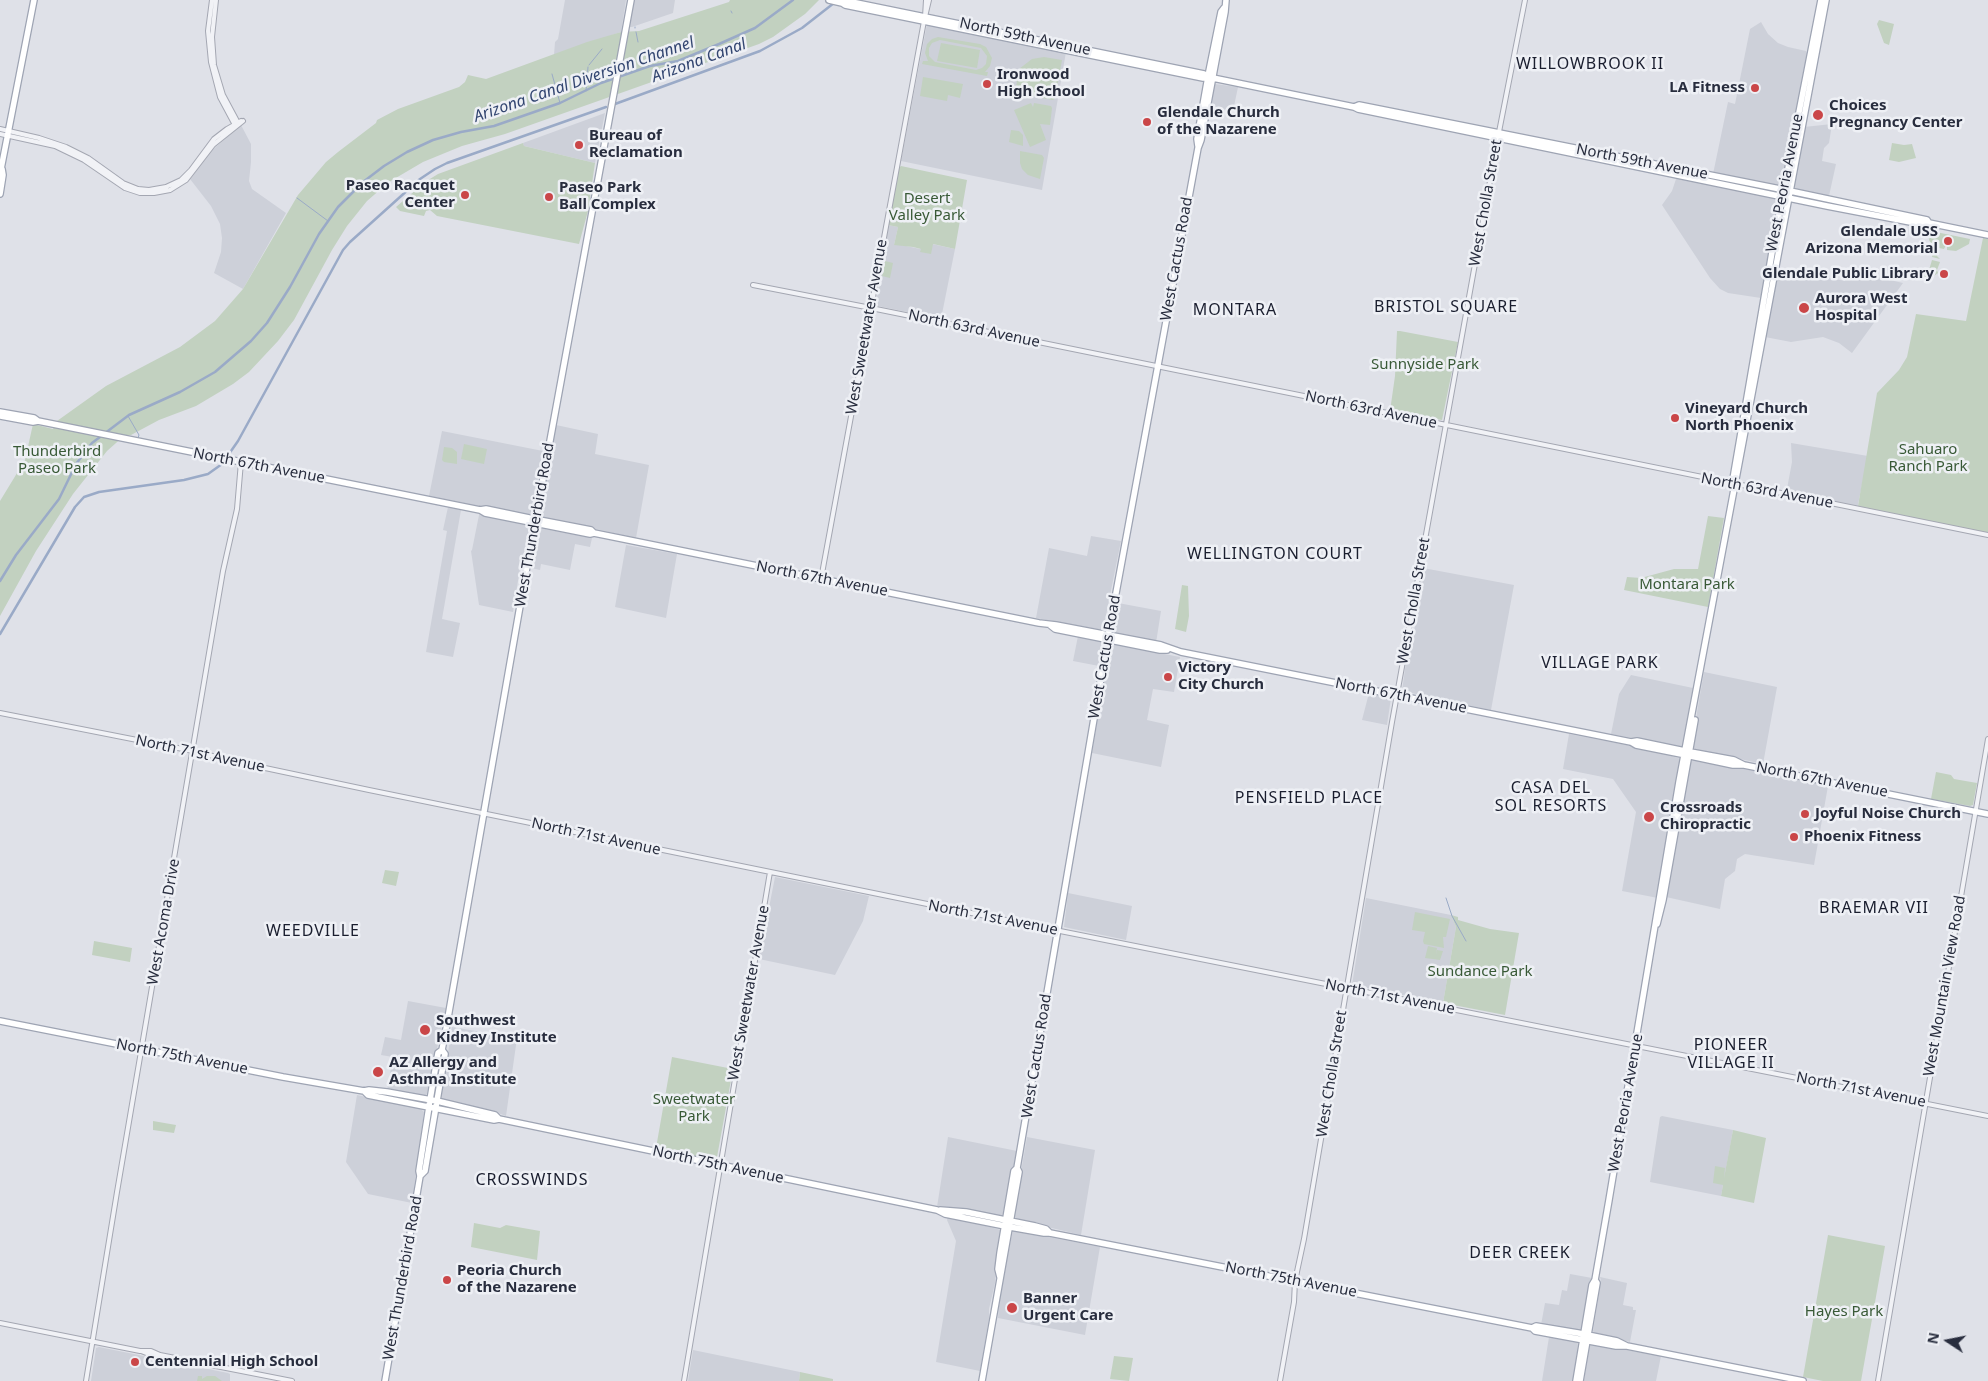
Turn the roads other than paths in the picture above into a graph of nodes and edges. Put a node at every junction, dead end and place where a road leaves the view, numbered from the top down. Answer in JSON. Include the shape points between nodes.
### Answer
{"nodes":[{"id":1,"x":34,"y":0,"type":"edge"},
{"id":2,"x":214,"y":0,"type":"edge"},
{"id":3,"x":631,"y":0,"type":"edge"},
{"id":4,"x":830,"y":0,"type":"edge"},
{"id":5,"x":928,"y":0,"type":"edge"},
{"id":6,"x":1226,"y":0,"type":"edge"},
{"id":7,"x":1525,"y":0,"type":"edge"},
{"id":8,"x":1822,"y":0,"type":"edge"},
{"id":9,"x":1826,"y":0,"type":"edge"},
{"id":10,"x":924,"y":19,"type":"junction"},
{"id":11,"x":1008,"y":34,"type":"junction"},
{"id":12,"x":999,"y":36,"type":"junction"},
{"id":13,"x":1210,"y":77,"type":"junction"},
{"id":14,"x":0,"y":129,"type":"edge"},
{"id":15,"x":0,"y":134,"type":"edge"},
{"id":16,"x":9,"y":134,"type":"junction"},
{"id":17,"x":1498,"y":135,"type":"junction"},
{"id":18,"x":1,"y":171,"type":"edge"},
{"id":19,"x":1786,"y":190,"type":"junction"},
{"id":20,"x":0,"y":194,"type":"edge"},
{"id":21,"x":1785,"y":197,"type":"junction"},
{"id":22,"x":1851,"y":204,"type":"junction"},
{"id":23,"x":1827,"y":206,"type":"junction"},
{"id":24,"x":1929,"y":223,"type":"junction"},
{"id":25,"x":1988,"y":236,"type":"edge"},
{"id":26,"x":1776,"y":248,"type":"junction"},
{"id":27,"x":753,"y":285,"type":"dead end"},
{"id":28,"x":871,"y":308,"type":"junction"},
{"id":29,"x":1157,"y":367,"type":"junction"},
{"id":30,"x":1750,"y":377,"type":"junction"},
{"id":31,"x":1750,"y":408,"type":"junction"},
{"id":32,"x":0,"y":412,"type":"edge"},
{"id":33,"x":0,"y":416,"type":"edge"},
{"id":34,"x":38,"y":421,"type":"junction"},
{"id":35,"x":1446,"y":425,"type":"junction"},
{"id":36,"x":241,"y":462,"type":"junction"},
{"id":37,"x":1734,"y":484,"type":"junction"},
{"id":38,"x":535,"y":521,"type":"junction"},
{"id":39,"x":1988,"y":535,"type":"edge"},
{"id":40,"x":822,"y":579,"type":"junction"},
{"id":41,"x":1108,"y":637,"type":"junction"},
{"id":42,"x":1397,"y":695,"type":"junction"},
{"id":43,"x":0,"y":713,"type":"edge"},
{"id":44,"x":1988,"y":739,"type":"edge"},
{"id":45,"x":193,"y":751,"type":"junction"},
{"id":46,"x":1687,"y":753,"type":"junction"},
{"id":47,"x":1975,"y":811,"type":"junction"},
{"id":48,"x":483,"y":813,"type":"junction"},
{"id":49,"x":1988,"y":814,"type":"edge"},
{"id":50,"x":770,"y":872,"type":"junction"},
{"id":51,"x":1663,"y":874,"type":"junction"},
{"id":52,"x":1663,"y":900,"type":"junction"},
{"id":53,"x":1656,"y":925,"type":"junction"},
{"id":54,"x":1058,"y":931,"type":"junction"},
{"id":55,"x":1346,"y":988,"type":"junction"},
{"id":56,"x":0,"y":1020,"type":"edge"},
{"id":57,"x":1636,"y":1045,"type":"junction"},
{"id":58,"x":142,"y":1049,"type":"junction"},
{"id":59,"x":1925,"y":1103,"type":"junction"},
{"id":60,"x":433,"y":1104,"type":"junction"},
{"id":61,"x":1988,"y":1116,"type":"edge"},
{"id":62,"x":720,"y":1165,"type":"junction"},
{"id":63,"x":940,"y":1211,"type":"junction"},
{"id":64,"x":1007,"y":1224,"type":"junction"},
{"id":65,"x":1295,"y":1281,"type":"junction"},
{"id":66,"x":0,"y":1323,"type":"edge"},
{"id":67,"x":1534,"y":1330,"type":"junction"},
{"id":68,"x":1585,"y":1337,"type":"junction"},
{"id":69,"x":93,"y":1342,"type":"junction"},
{"id":70,"x":86,"y":1381,"type":"edge"},
{"id":71,"x":292,"y":1381,"type":"edge"},
{"id":72,"x":386,"y":1381,"type":"edge"},
{"id":73,"x":684,"y":1381,"type":"edge"},
{"id":74,"x":982,"y":1381,"type":"edge"},
{"id":75,"x":1280,"y":1381,"type":"edge"},
{"id":76,"x":1576,"y":1381,"type":"edge"},
{"id":77,"x":1580,"y":1381,"type":"edge"},
{"id":78,"x":1803,"y":1381,"type":"edge"},
{"id":79,"x":1878,"y":1381,"type":"edge"}],
"edges":[{"from":1,"to":16,"type":"main road"},
{"from":2,"to":16,"type":"street","via":[[208,31],[211,62],[220,97],[237,125],[213,145],[183,182],[170,190],[140,193],[122,186],[89,163],[61,149]]},
{"from":3,"to":38,"type":"main road","name":"West Thunderbird Road"},
{"from":4,"to":10,"type":"main road","name":"North 59th Avenue"},
{"from":5,"to":10,"type":"street","name":"West Sweetwater Avenue"},
{"from":6,"to":13,"type":"main road","name":"West Cactus Road"},
{"from":7,"to":17,"type":"street","name":"West Cholla Street"},
{"from":8,"to":19,"type":"main road","name":"West Peoria Avenue"},
{"from":9,"to":19,"type":"main road","name":"West Peoria Avenue"},
{"from":10,"to":11,"type":"main road","name":"North 59th Avenue"},
{"from":10,"to":12,"type":"main road","name":"North 59th Avenue"},
{"from":10,"to":28,"type":"street","name":"West Sweetwater Avenue"},
{"from":11,"to":12,"type":"main road"},
{"from":11,"to":13,"type":"main road","name":"North 59th Avenue"},
{"from":12,"to":13,"type":"main road","name":"North 59th Avenue"},
{"from":13,"to":17,"type":"main road","name":"North 59th Avenue","via":[[1358,110]]},
{"from":13,"to":29,"type":"main road","name":"West Cactus Road"},
{"from":14,"to":16,"type":"street"},
{"from":15,"to":16,"type":"street"},
{"from":16,"to":18,"type":"main road"},
{"from":17,"to":19,"type":"main road","name":"North 59th Avenue"},
{"from":17,"to":21,"type":"main road","name":"North 59th Avenue"},
{"from":17,"to":35,"type":"street","name":"West Cholla Street"},
{"from":18,"to":20,"type":"main road","via":[[4,175]]},
{"from":19,"to":21,"type":"main road","name":"West Peoria Avenue"},
{"from":19,"to":22,"type":"main road","name":"North 59th Avenue"},
{"from":21,"to":23,"type":"main road","name":"North 59th Avenue"},
{"from":21,"to":26,"type":"main road","name":"West Peoria Avenue"},
{"from":22,"to":23,"type":"main road"},
{"from":22,"to":24,"type":"main road","name":"North 59th Avenue"},
{"from":23,"to":24,"type":"main road","name":"North 59th Avenue"},
{"from":24,"to":25,"type":"main road","name":"North 59th Avenue"},
{"from":26,"to":30,"type":"main road","name":"West Peoria Avenue"},
{"from":26,"to":31,"type":"main road","name":"West Peoria Avenue"},
{"from":27,"to":28,"type":"street","name":"North 63rd Avenue"},
{"from":28,"to":29,"type":"street","name":"North 63rd Avenue"},
{"from":28,"to":40,"type":"street","name":"West Sweetwater Avenue"},
{"from":29,"to":35,"type":"street","name":"North 63rd Avenue"},
{"from":29,"to":41,"type":"main road","name":"West Cactus Road"},
{"from":30,"to":31,"type":"main road"},
{"from":30,"to":37,"type":"main road","name":"West Peoria Avenue"},
{"from":31,"to":37,"type":"main road","name":"West Peoria Avenue"},
{"from":32,"to":34,"type":"main road","name":"North 67th Avenue"},
{"from":33,"to":34,"type":"main road","name":"North 67th Avenue"},
{"from":34,"to":36,"type":"main road","name":"North 67th Avenue"},
{"from":35,"to":37,"type":"street","name":"North 63rd Avenue"},
{"from":35,"to":42,"type":"street","name":"West Cholla Street"},
{"from":36,"to":38,"type":"main road","name":"North 67th Avenue"},
{"from":36,"to":45,"type":"street","name":"West Acoma Drive","via":[[239,500]]},
{"from":37,"to":39,"type":"street","name":"North 63rd Avenue"},
{"from":37,"to":46,"type":"main road","name":"West Peoria Avenue"},
{"from":38,"to":40,"type":"main road","name":"North 67th Avenue"},
{"from":38,"to":48,"type":"main road","name":"West Thunderbird Road"},
{"from":40,"to":41,"type":"main road","name":"North 67th Avenue"},
{"from":41,"to":42,"type":"main road","name":"North 67th Avenue"},
{"from":41,"to":54,"type":"main road","name":"West Cactus Road"},
{"from":42,"to":46,"type":"main road","name":"North 67th Avenue"},
{"from":42,"to":55,"type":"street","name":"West Cholla Street"},
{"from":43,"to":45,"type":"street","name":"North 71st Avenue"},
{"from":44,"to":47,"type":"street","name":"West Mountain View Road"},
{"from":45,"to":48,"type":"street","name":"North 71st Avenue","via":[[232,762]]},
{"from":45,"to":58,"type":"street","name":"West Acoma Drive"},
{"from":46,"to":47,"type":"main road","name":"North 67th Avenue","via":[[1733,765],[1744,764]]},
{"from":46,"to":51,"type":"main road","name":"West Peoria Avenue"},
{"from":46,"to":52,"type":"main road","name":"West Peoria Avenue"},
{"from":47,"to":49,"type":"main road","name":"North 67th Avenue"},
{"from":47,"to":59,"type":"street","name":"West Mountain View Road"},
{"from":48,"to":50,"type":"street","name":"North 71st Avenue"},
{"from":48,"to":60,"type":"main road","name":"West Thunderbird Road","via":[[442,1050],[445,1053]]},
{"from":50,"to":54,"type":"street","name":"North 71st Avenue"},
{"from":50,"to":62,"type":"street","name":"West Sweetwater Avenue"},
{"from":51,"to":52,"type":"main road"},
{"from":51,"to":53,"type":"main road","name":"West Peoria Avenue"},
{"from":52,"to":53,"type":"main road","name":"West Peoria Avenue"},
{"from":53,"to":57,"type":"main road","name":"West Peoria Avenue"},
{"from":54,"to":55,"type":"street","name":"North 71st Avenue"},
{"from":54,"to":64,"type":"main road","name":"West Cactus Road","via":[[1019,1172]]},
{"from":55,"to":57,"type":"street","name":"North 71st Avenue"},
{"from":55,"to":65,"type":"street","name":"West Cholla Street"},
{"from":56,"to":58,"type":"main road","name":"North 75th Avenue"},
{"from":57,"to":59,"type":"street","name":"North 71st Avenue"},
{"from":57,"to":68,"type":"main road","name":"West Peoria Avenue"},
{"from":58,"to":60,"type":"main road","name":"North 75th Avenue","via":[[364,1091],[387,1092]]},
{"from":58,"to":69,"type":"street","name":"West Acoma Drive"},
{"from":59,"to":61,"type":"street","name":"North 71st Avenue"},
{"from":59,"to":79,"type":"street","name":"West Mountain View Road"},
{"from":60,"to":62,"type":"main road","name":"North 75th Avenue"},
{"from":60,"to":72,"type":"main road","name":"West Thunderbird Road","via":[[419,1171]]},
{"from":62,"to":63,"type":"main road","name":"North 75th Avenue"},
{"from":62,"to":73,"type":"street","name":"West Sweetwater Avenue"},
{"from":63,"to":64,"type":"main road","name":"North 75th Avenue"},
{"from":63,"to":64,"type":"main road","name":"North 75th Avenue","via":[[958,1211]]},
{"from":64,"to":65,"type":"main road","name":"North 75th Avenue"},
{"from":64,"to":74,"type":"main road","name":"West Cactus Road"},
{"from":65,"to":67,"type":"main road","name":"North 75th Avenue"},
{"from":65,"to":75,"type":"street","name":"West Cholla Street"},
{"from":66,"to":69,"type":"street"},
{"from":67,"to":68,"type":"main road","name":"North 75th Avenue"},
{"from":67,"to":68,"type":"main road","name":"North 75th Avenue","via":[[1536,1326]]},
{"from":68,"to":76,"type":"main road","name":"West Peoria Avenue"},
{"from":68,"to":77,"type":"main road","name":"West Peoria Avenue"},
{"from":68,"to":78,"type":"main road","name":"North 75th Avenue","via":[[1616,1346]]},
{"from":69,"to":70,"type":"street","name":"West Acoma Drive"},
{"from":69,"to":71,"type":"street"}]}
